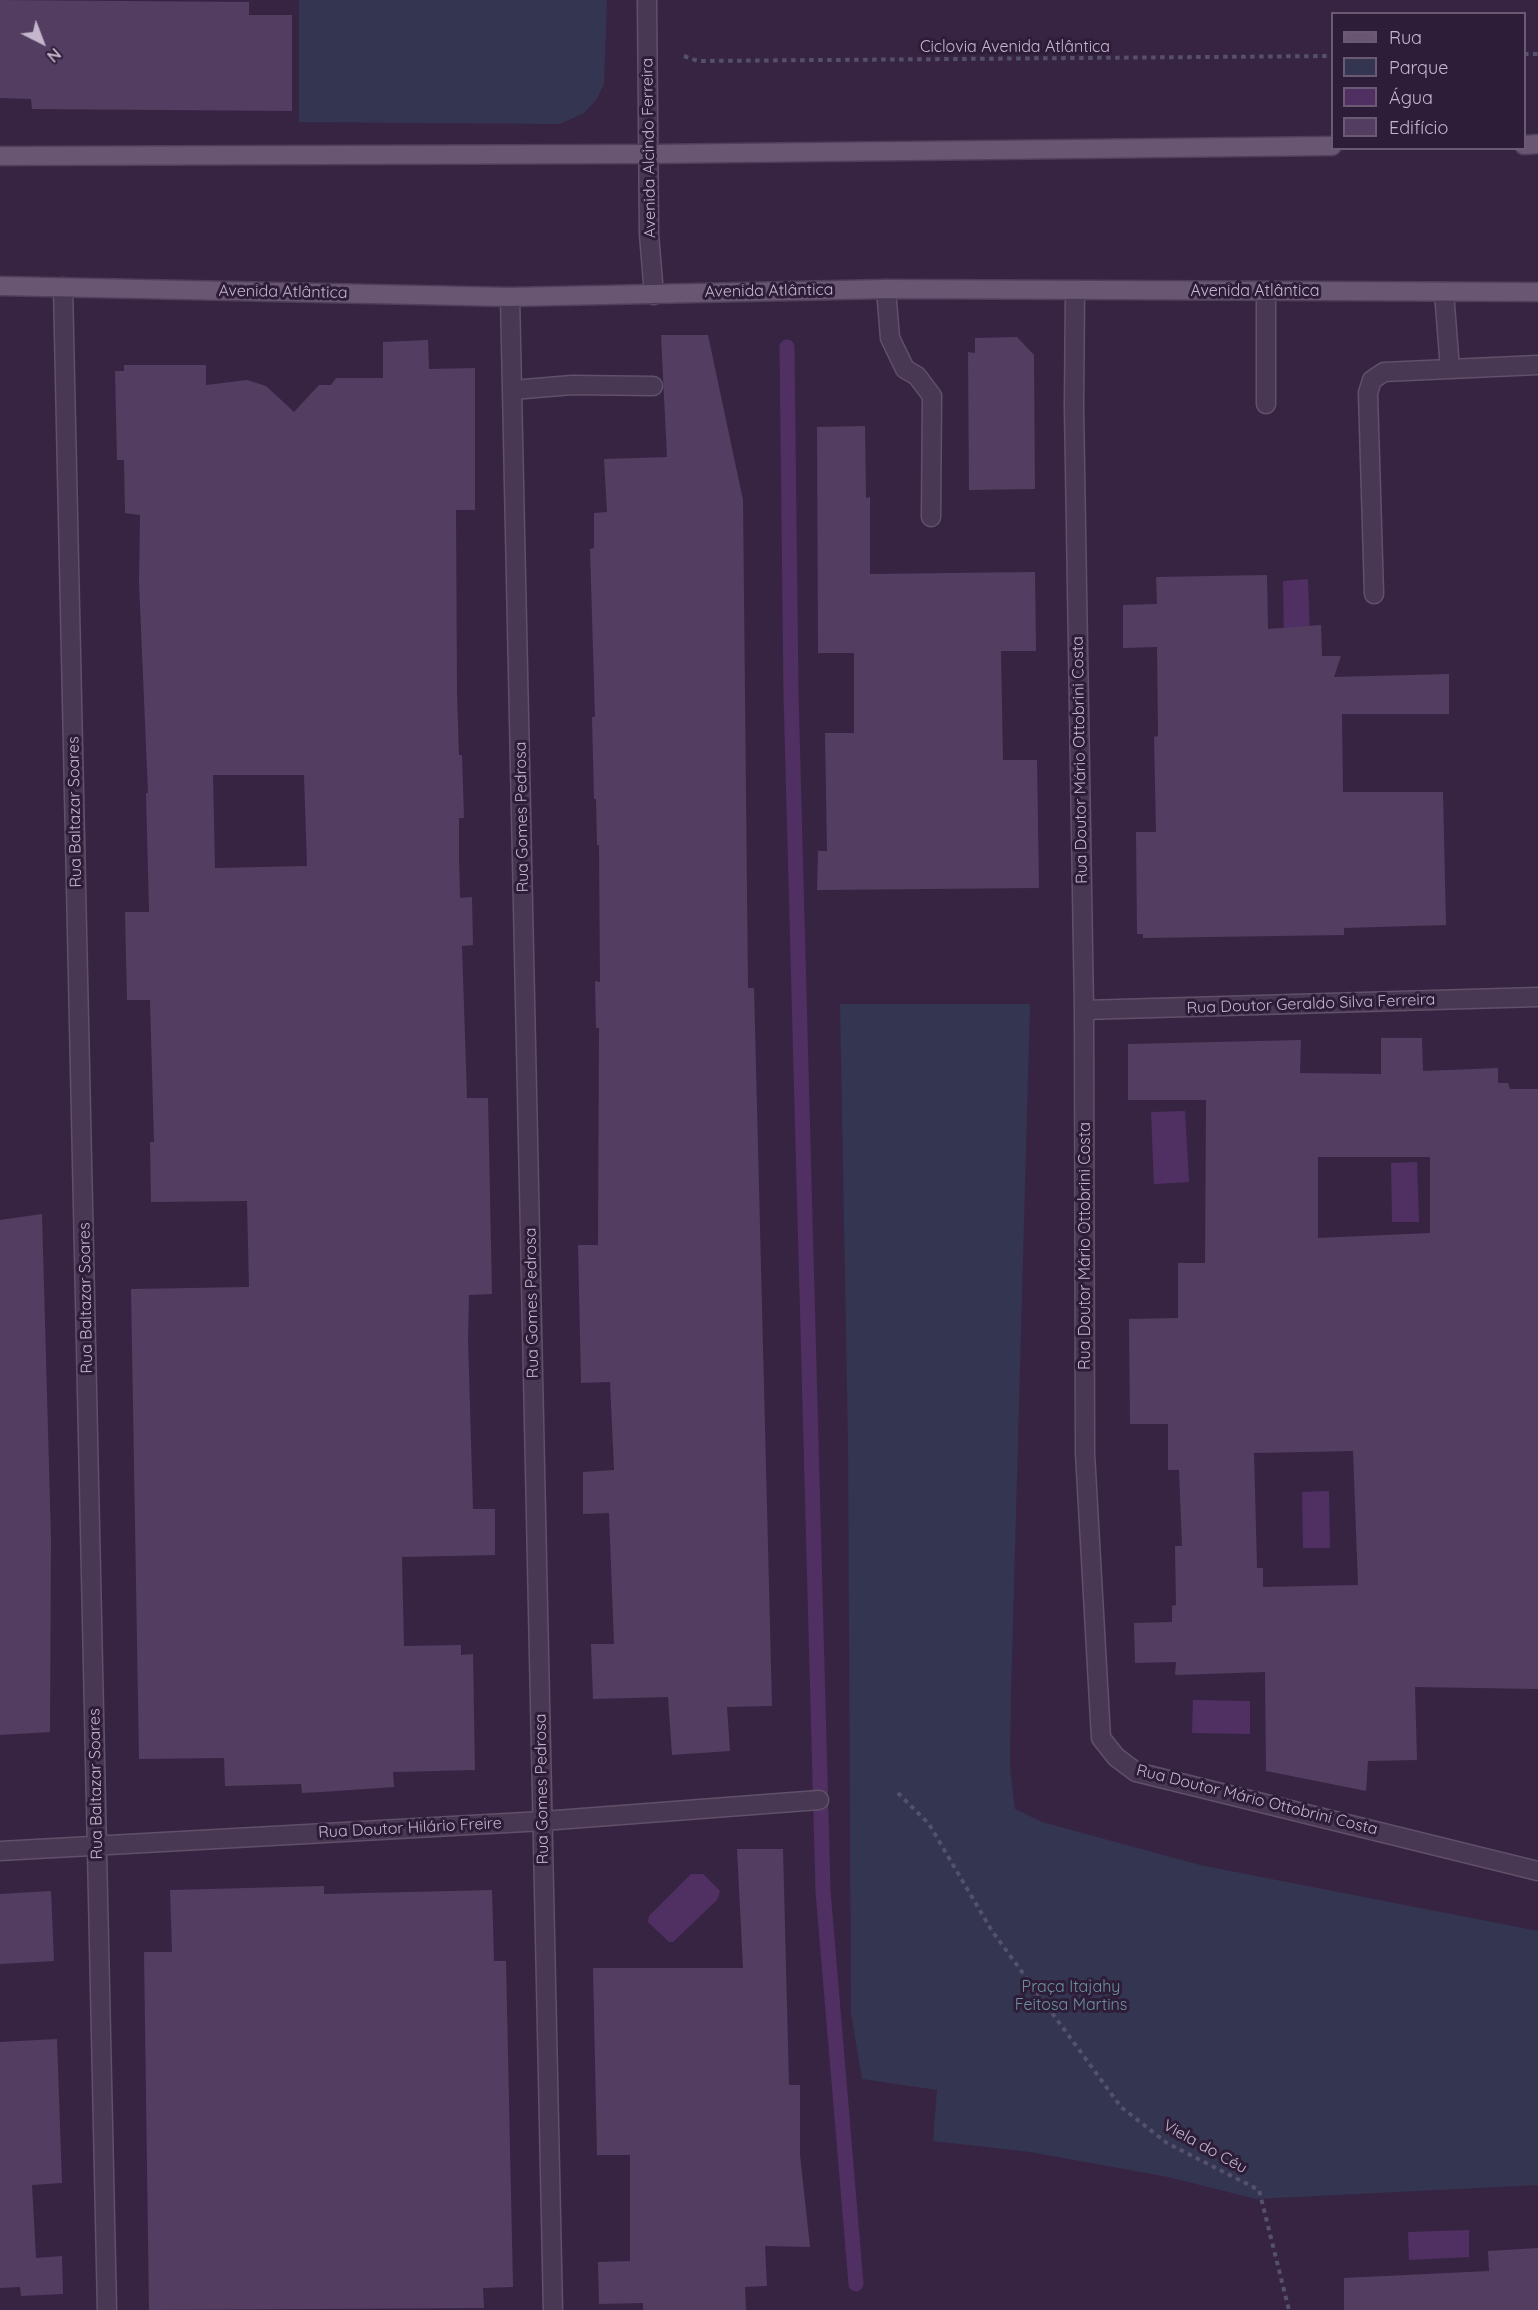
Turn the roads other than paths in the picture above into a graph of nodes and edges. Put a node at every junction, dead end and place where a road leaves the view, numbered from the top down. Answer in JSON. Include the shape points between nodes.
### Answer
{"nodes":[{"id":1,"x":647,"y":0,"type":"edge"},
{"id":2,"x":1331,"y":146,"type":"edge"},
{"id":3,"x":649,"y":154,"type":"junction"},
{"id":4,"x":0,"y":156,"type":"edge"},
{"id":5,"x":0,"y":286,"type":"edge"},
{"id":6,"x":63,"y":286,"type":"junction"},
{"id":7,"x":885,"y":289,"type":"junction"},
{"id":8,"x":1075,"y":290,"type":"junction"},
{"id":9,"x":1266,"y":291,"type":"junction"},
{"id":10,"x":1444,"y":292,"type":"junction"},
{"id":11,"x":1538,"y":292,"type":"edge"},
{"id":12,"x":654,"y":295,"type":"junction"},
{"id":13,"x":510,"y":297,"type":"junction"},
{"id":14,"x":1538,"y":365,"type":"edge"},
{"id":15,"x":1450,"y":369,"type":"junction"},
{"id":16,"x":653,"y":386,"type":"dead end"},
{"id":17,"x":513,"y":390,"type":"junction"},
{"id":18,"x":1266,"y":404,"type":"dead end"},
{"id":19,"x":931,"y":517,"type":"dead end"},
{"id":20,"x":1374,"y":594,"type":"dead end"},
{"id":21,"x":1538,"y":997,"type":"edge"},
{"id":22,"x":1084,"y":1010,"type":"junction"},
{"id":23,"x":819,"y":1800,"type":"dead end"},
{"id":24,"x":543,"y":1821,"type":"junction"},
{"id":25,"x":98,"y":1845,"type":"junction"},
{"id":26,"x":0,"y":1851,"type":"edge"},
{"id":27,"x":1538,"y":1871,"type":"edge"},
{"id":28,"x":107,"y":2310,"type":"edge"},
{"id":29,"x":553,"y":2310,"type":"edge"}],
"edges":[{"from":1,"to":3,"type":"street","name":"Avenida Alcindo Ferreira"},
{"from":2,"to":3,"type":"main road"},
{"from":3,"to":4,"type":"main road"},
{"from":3,"to":12,"type":"street","name":"Avenida Alcindo Ferreira"},
{"from":5,"to":6,"type":"main road","name":"Avenida Atlântica"},
{"from":6,"to":13,"type":"main road","name":"Avenida Atlântica"},
{"from":6,"to":25,"type":"street","name":"Rua Baltazar Soares"},
{"from":7,"to":8,"type":"main road","name":"Avenida Atlântica"},
{"from":7,"to":12,"type":"main road","name":"Avenida Atlântica"},
{"from":7,"to":19,"type":"street","via":[[890,338],[905,369],[917,376],[932,396]]},
{"from":8,"to":9,"type":"main road","name":"Avenida Atlântica"},
{"from":8,"to":22,"type":"street","name":"Rua Doutor Mário Ottobrini Costa"},
{"from":9,"to":10,"type":"main road","name":"Avenida Atlântica"},
{"from":9,"to":18,"type":"street"},
{"from":10,"to":11,"type":"main road","name":"Avenida Atlântica"},
{"from":10,"to":15,"type":"street"},
{"from":12,"to":13,"type":"main road","name":"Avenida Atlântica"},
{"from":13,"to":17,"type":"street","name":"Rua Gomes Pedrosa"},
{"from":14,"to":15,"type":"street"},
{"from":15,"to":20,"type":"street","via":[[1384,372],[1372,380],[1368,393]]},
{"from":16,"to":17,"type":"street","via":[[572,384]]},
{"from":17,"to":24,"type":"street","name":"Rua Gomes Pedrosa"},
{"from":21,"to":22,"type":"street","name":"Rua Doutor Geraldo Silva Ferreira"},
{"from":22,"to":27,"type":"street","name":"Rua Doutor Mário Ottobrini Costa","via":[[1085,1453],[1101,1738],[1116,1757],[1136,1772]]},
{"from":23,"to":24,"type":"street","name":"Rua Doutor Hilário Freire"},
{"from":24,"to":25,"type":"street","name":"Rua Doutor Hilário Freire"},
{"from":24,"to":29,"type":"street","name":"Rua Gomes Pedrosa"},
{"from":25,"to":26,"type":"street","name":"Rua Doutor Hilário Freire"},
{"from":25,"to":28,"type":"street","name":"Rua Baltazar Soares"}]}
